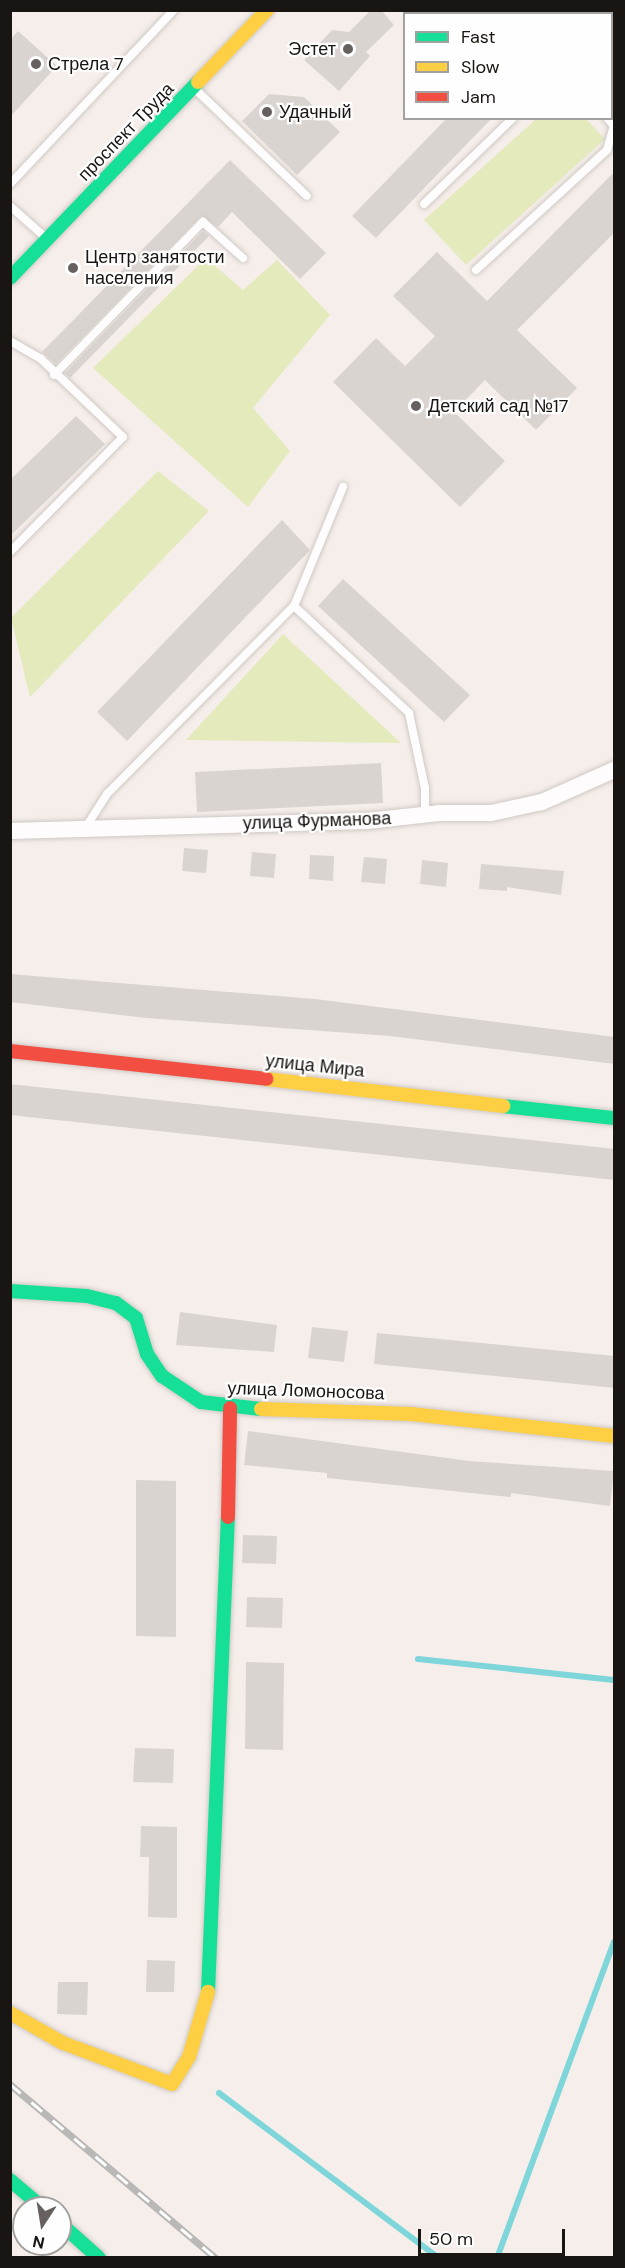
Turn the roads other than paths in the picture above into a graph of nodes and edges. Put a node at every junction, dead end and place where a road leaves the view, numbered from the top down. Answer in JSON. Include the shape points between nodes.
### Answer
{"nodes":[{"id":1,"x":174,"y":10,"type":"edge"},
{"id":2,"x":265,"y":11,"type":"edge"},
{"id":3,"x":194,"y":88,"type":"junction"},
{"id":4,"x":511,"y":120,"type":"edge"},
{"id":5,"x":609,"y":120,"type":"edge"},
{"id":6,"x":10,"y":184,"type":"edge"},
{"id":7,"x":307,"y":196,"type":"dead end"},
{"id":8,"x":424,"y":204,"type":"dead end"},
{"id":9,"x":10,"y":206,"type":"edge"},
{"id":10,"x":47,"y":239,"type":"junction"},
{"id":11,"x":243,"y":258,"type":"dead end"},
{"id":12,"x":476,"y":270,"type":"dead end"},
{"id":13,"x":10,"y":278,"type":"edge"},
{"id":14,"x":10,"y":341,"type":"edge"},
{"id":15,"x":54,"y":375,"type":"junction"},
{"id":16,"x":343,"y":488,"type":"dead end"},
{"id":17,"x":10,"y":552,"type":"edge"},
{"id":18,"x":294,"y":606,"type":"junction"},
{"id":19,"x":615,"y":770,"type":"edge"},
{"id":20,"x":425,"y":816,"type":"junction"},
{"id":21,"x":84,"y":830,"type":"junction"},
{"id":22,"x":10,"y":831,"type":"edge"},
{"id":23,"x":10,"y":1051,"type":"edge"},
{"id":24,"x":615,"y":1118,"type":"edge"},
{"id":25,"x":10,"y":1291,"type":"edge"},
{"id":26,"x":230,"y":1408,"type":"junction"},
{"id":27,"x":615,"y":1436,"type":"edge"},
{"id":28,"x":10,"y":2013,"type":"edge"},
{"id":29,"x":10,"y":2180,"type":"edge"},
{"id":30,"x":29,"y":2196,"type":"edge"},
{"id":31,"x":72,"y":2234,"type":"edge"},
{"id":32,"x":99,"y":2258,"type":"edge"}],
"edges":[{"from":1,"to":6,"type":"lane"},
{"from":2,"to":3,"type":"street","name":"проспект Труда"},
{"from":3,"to":7,"type":"lane"},
{"from":3,"to":10,"type":"street","name":"проспект Труда"},
{"from":4,"to":8,"type":"lane"},
{"from":5,"to":12,"type":"lane","via":[[614,126],[607,150]]},
{"from":9,"to":10,"type":"lane"},
{"from":10,"to":13,"type":"street","name":"проспект Труда"},
{"from":11,"to":15,"type":"lane","via":[[203,222]]},
{"from":14,"to":15,"type":"lane","via":[[41,359]]},
{"from":15,"to":17,"type":"lane","via":[[123,437]]},
{"from":16,"to":18,"type":"lane"},
{"from":18,"to":20,"type":"lane","via":[[409,713],[425,788]]},
{"from":18,"to":21,"type":"lane","via":[[107,794]]},
{"from":19,"to":20,"type":"street","name":"улица Фурманова","via":[[542,802],[491,813]]},
{"from":20,"to":21,"type":"street","name":"улица Фурманова","via":[[368,822]]},
{"from":21,"to":22,"type":"street","name":"улица Фурманова"},
{"from":23,"to":24,"type":"street","name":"улица Мира"},
{"from":25,"to":26,"type":"street","name":"улица Ломоносова","via":[[87,1296],[116,1303],[136,1318],[147,1354],[162,1376],[201,1402]]},
{"from":26,"to":27,"type":"street","name":"улица Ломоносова","via":[[411,1414]]},
{"from":26,"to":28,"type":"street","via":[[227,1609],[216,1762],[210,1985],[189,2057],[172,2084],[63,2043]]},
{"from":29,"to":30,"type":"street"},
{"from":31,"to":32,"type":"street"}]}
